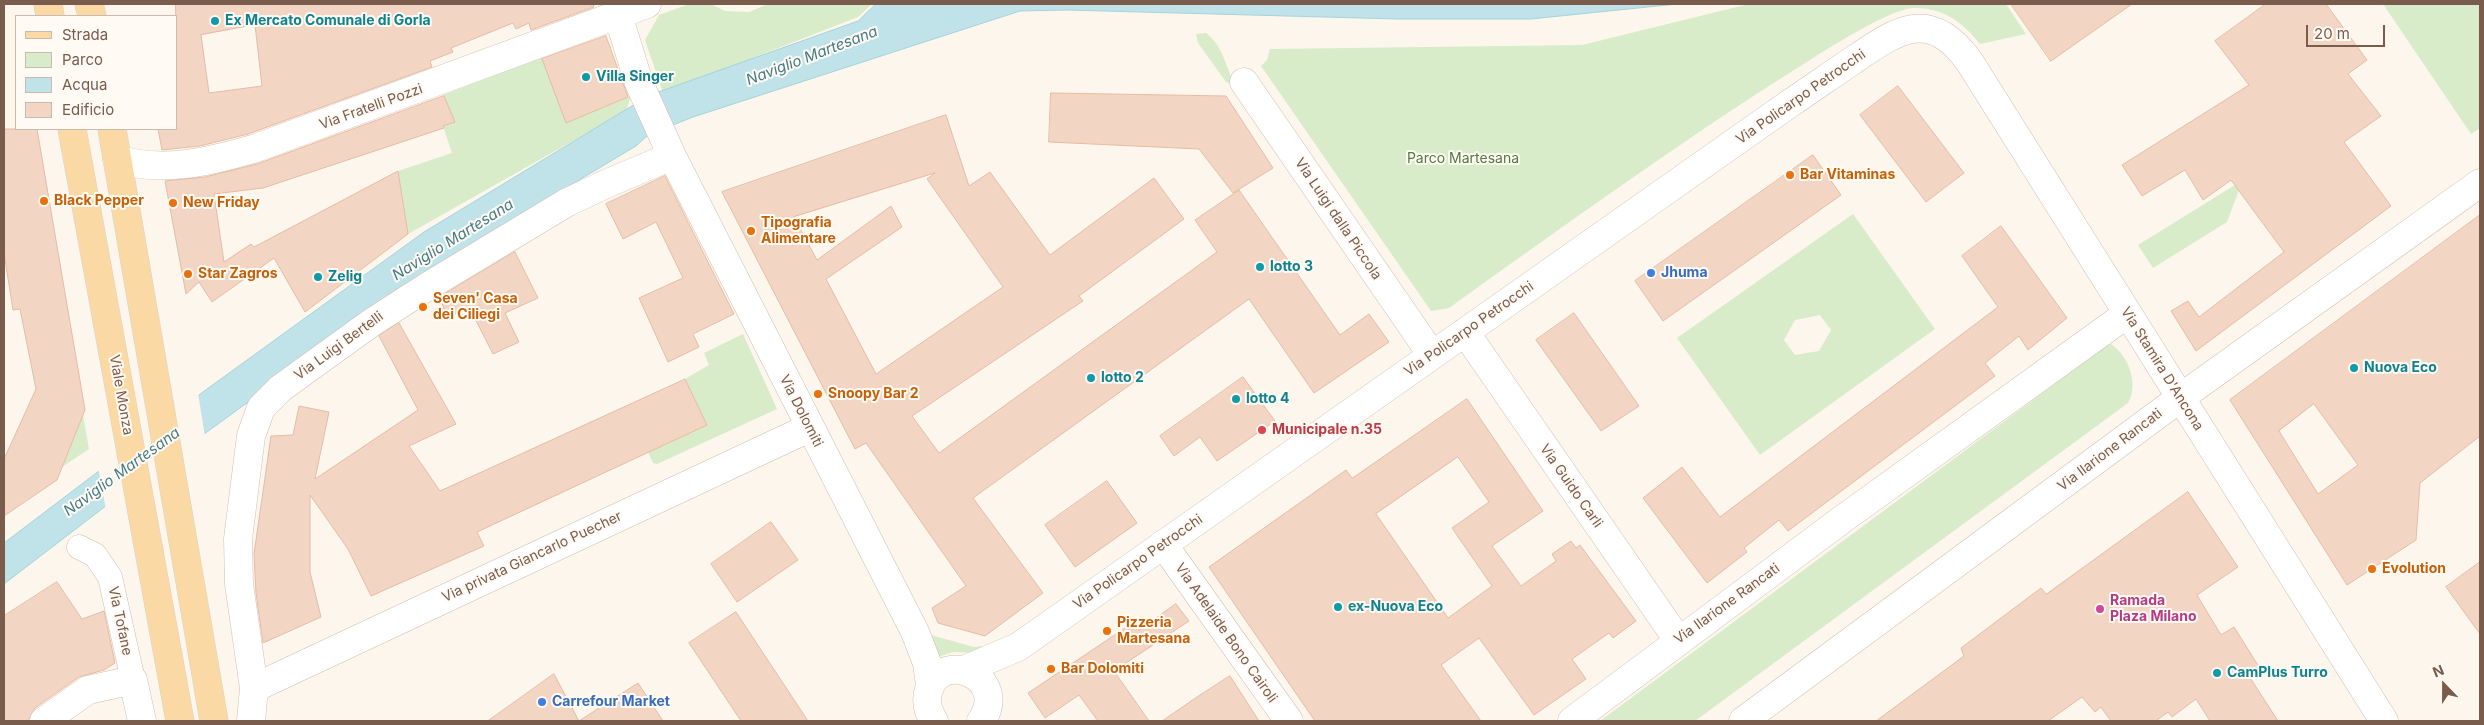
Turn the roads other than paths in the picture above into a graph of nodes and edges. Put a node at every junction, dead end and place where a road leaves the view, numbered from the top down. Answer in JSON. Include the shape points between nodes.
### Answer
{"nodes":[{"id":1,"x":647,"y":4,"type":"edge"},
{"id":2,"x":618,"y":15,"type":"junction"},
{"id":3,"x":1928,"y":29,"type":"joint"},
{"id":4,"x":1244,"y":82,"type":"dead end"},
{"id":5,"x":72,"y":130,"type":"edge"},
{"id":6,"x":112,"y":130,"type":"edge"},
{"id":7,"x":668,"y":148,"type":"junction"},
{"id":8,"x":117,"y":159,"type":"junction"},
{"id":9,"x":2480,"y":184,"type":"edge"},
{"id":10,"x":2127,"y":314,"type":"junction"},
{"id":11,"x":1466,"y":332,"type":"junction"},
{"id":12,"x":1432,"y":355,"type":"junction"},
{"id":13,"x":2180,"y":398,"type":"junction"},
{"id":14,"x":810,"y":428,"type":"junction"},
{"id":15,"x":1163,"y":544,"type":"junction"},
{"id":16,"x":79,"y":547,"type":"dead end"},
{"id":17,"x":1678,"y":640,"type":"junction"},
{"id":18,"x":1018,"y":646,"type":"junction"},
{"id":19,"x":964,"y":670,"type":"junction"},
{"id":20,"x":133,"y":680,"type":"junction"},
{"id":21,"x":254,"y":688,"type":"junction"},
{"id":22,"x":930,"y":701,"type":"edge"},
{"id":23,"x":985,"y":710,"type":"edge"},
{"id":24,"x":44,"y":721,"type":"edge"},
{"id":25,"x":142,"y":721,"type":"edge"},
{"id":26,"x":180,"y":721,"type":"edge"},
{"id":27,"x":214,"y":721,"type":"edge"},
{"id":28,"x":251,"y":721,"type":"edge"},
{"id":29,"x":910,"y":721,"type":"edge"},
{"id":30,"x":1289,"y":721,"type":"edge"},
{"id":31,"x":1572,"y":721,"type":"edge"},
{"id":32,"x":1743,"y":721,"type":"edge"},
{"id":33,"x":2384,"y":721,"type":"edge"}],
"edges":[{"from":1,"to":2,"type":"street","name":"Via Fratelli Pozzi"},
{"from":2,"to":7,"type":"street","name":"Via Dolomiti","via":[[642,90]]},
{"from":2,"to":8,"type":"street","name":"Via Fratelli Pozzi","via":[[253,150],[172,166],[143,166]]},
{"from":3,"to":10,"type":"street","name":"Via Stamira D'Ancona","via":[[1954,43],[1968,61]]},
{"from":3,"to":11,"type":"street","name":"Via Policarpo Petrocchi","via":[[1909,29],[1890,35]]},
{"from":4,"to":12,"type":"street","name":"Via Luigi dalla Piccola"},
{"from":5,"to":26,"type":"main road","name":"Viale Monza"},
{"from":6,"to":8,"type":"main road"},
{"from":7,"to":14,"type":"street","name":"Via Dolomiti"},
{"from":7,"to":21,"type":"street","name":"Via Luigi Bertelli","via":[[462,265],[356,334],[281,388],[261,408],[251,436],[238,539],[239,584]]},
{"from":8,"to":27,"type":"main road"},
{"from":9,"to":13,"type":"street","name":"Via Ilarione Rancati"},
{"from":10,"to":13,"type":"street","name":"Via Stamira D'Ancona"},
{"from":10,"to":17,"type":"street","name":"Via Ilarione Rancati"},
{"from":11,"to":12,"type":"street","name":"Via Policarpo Petrocchi"},
{"from":11,"to":17,"type":"street","name":"Via Guido Carli"},
{"from":12,"to":15,"type":"street","name":"Via Policarpo Petrocchi"},
{"from":13,"to":32,"type":"street","name":"Via Ilarione Rancati"},
{"from":13,"to":33,"type":"street","name":"Via Stamira D'Ancona"},
{"from":14,"to":21,"type":"street","name":"Via privata Giancarlo Puecher"},
{"from":14,"to":22,"type":"street","name":"Via Dolomiti","via":[[915,632],[927,663]]},
{"from":15,"to":18,"type":"street","name":"Via Policarpo Petrocchi"},
{"from":15,"to":30,"type":"street","name":"Via Adelaide Bono Cairoli"},
{"from":16,"to":20,"type":"street","name":"Via Tofane","via":[[95,555],[110,577]]},
{"from":17,"to":31,"type":"street","name":"Via Ilarione Rancati"},
{"from":18,"to":19,"type":"street","name":"Via Policarpo Petrocchi"},
{"from":18,"to":23,"type":"street","name":"Via Policarpo Petrocchi"},
{"from":19,"to":22,"type":"street","via":[[948,671],[935,679]]},
{"from":19,"to":23,"type":"street","via":[[983,682]]},
{"from":20,"to":24,"type":"street","via":[[88,690]]},
{"from":20,"to":25,"type":"street"},
{"from":21,"to":28,"type":"street"},
{"from":22,"to":29,"type":"street"}]}
